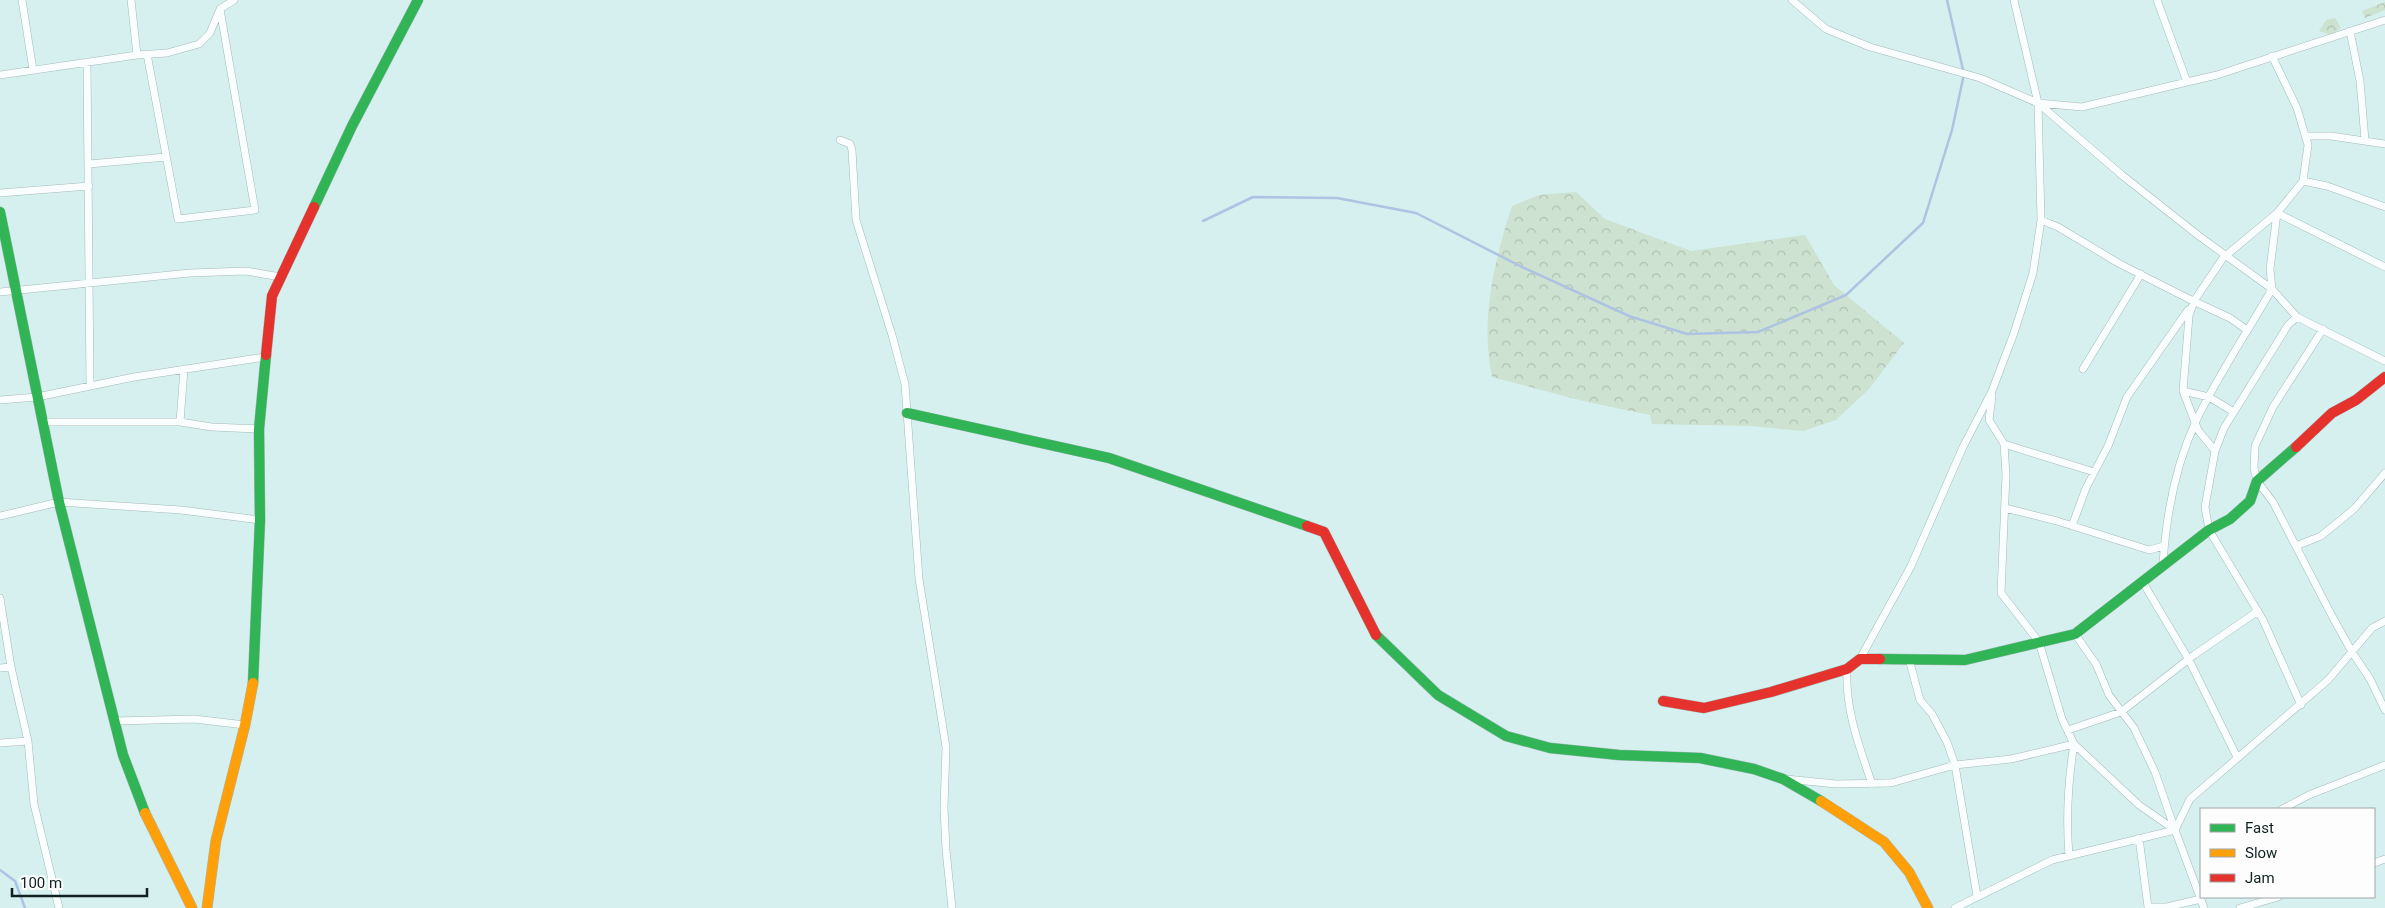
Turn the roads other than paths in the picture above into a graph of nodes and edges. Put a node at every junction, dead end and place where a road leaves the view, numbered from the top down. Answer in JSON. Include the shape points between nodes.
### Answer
{"nodes":[{"id":1,"x":22,"y":0,"type":"edge"},
{"id":2,"x":131,"y":0,"type":"edge"},
{"id":3,"x":234,"y":0,"type":"edge"},
{"id":4,"x":418,"y":0,"type":"edge"},
{"id":5,"x":1792,"y":0,"type":"edge"},
{"id":6,"x":2014,"y":0,"type":"edge"},
{"id":7,"x":2157,"y":0,"type":"edge"},
{"id":8,"x":220,"y":9,"type":"junction"},
{"id":9,"x":2385,"y":20,"type":"edge"},
{"id":10,"x":2350,"y":31,"type":"junction"},
{"id":11,"x":137,"y":54,"type":"junction"},
{"id":12,"x":146,"y":54,"type":"junction"},
{"id":13,"x":2272,"y":56,"type":"junction"},
{"id":14,"x":87,"y":62,"type":"junction"},
{"id":15,"x":33,"y":70,"type":"junction"},
{"id":16,"x":0,"y":75,"type":"edge"},
{"id":17,"x":2186,"y":82,"type":"junction"},
{"id":18,"x":2038,"y":103,"type":"junction"},
{"id":19,"x":2305,"y":136,"type":"junction"},
{"id":20,"x":840,"y":140,"type":"dead end"},
{"id":21,"x":2365,"y":140,"type":"junction"},
{"id":22,"x":2385,"y":144,"type":"edge"},
{"id":23,"x":166,"y":157,"type":"junction"},
{"id":24,"x":89,"y":164,"type":"junction"},
{"id":25,"x":2303,"y":181,"type":"junction"},
{"id":26,"x":89,"y":186,"type":"junction"},
{"id":27,"x":0,"y":193,"type":"edge"},
{"id":28,"x":2385,"y":207,"type":"edge"},
{"id":29,"x":0,"y":212,"type":"edge"},
{"id":30,"x":2277,"y":213,"type":"junction"},
{"id":31,"x":2041,"y":220,"type":"junction"},
{"id":32,"x":2227,"y":256,"type":"junction"},
{"id":33,"x":2385,"y":267,"type":"edge"},
{"id":34,"x":2140,"y":274,"type":"junction"},
{"id":35,"x":280,"y":277,"type":"junction"},
{"id":36,"x":90,"y":284,"type":"junction"},
{"id":37,"x":2272,"y":289,"type":"junction"},
{"id":38,"x":15,"y":291,"type":"junction"},
{"id":39,"x":0,"y":292,"type":"edge"},
{"id":40,"x":2194,"y":301,"type":"junction"},
{"id":41,"x":2297,"y":317,"type":"junction"},
{"id":42,"x":2323,"y":329,"type":"junction"},
{"id":43,"x":2247,"y":330,"type":"junction"},
{"id":44,"x":265,"y":357,"type":"junction"},
{"id":45,"x":2385,"y":361,"type":"edge"},
{"id":46,"x":184,"y":368,"type":"junction"},
{"id":47,"x":2082,"y":369,"type":"dead end"},
{"id":48,"x":2385,"y":377,"type":"edge"},
{"id":49,"x":90,"y":386,"type":"junction"},
{"id":50,"x":1992,"y":391,"type":"junction"},
{"id":51,"x":2183,"y":391,"type":"junction"},
{"id":52,"x":37,"y":397,"type":"junction"},
{"id":53,"x":2209,"y":397,"type":"junction"},
{"id":54,"x":0,"y":400,"type":"edge"},
{"id":55,"x":2234,"y":412,"type":"junction"},
{"id":56,"x":907,"y":413,"type":"junction"},
{"id":57,"x":42,"y":422,"type":"junction"},
{"id":58,"x":180,"y":422,"type":"junction"},
{"id":59,"x":2195,"y":422,"type":"junction"},
{"id":60,"x":259,"y":428,"type":"junction"},
{"id":61,"x":2004,"y":444,"type":"junction"},
{"id":62,"x":2215,"y":451,"type":"junction"},
{"id":63,"x":2094,"y":472,"type":"junction"},
{"id":64,"x":2385,"y":473,"type":"edge"},
{"id":65,"x":2257,"y":481,"type":"junction"},
{"id":66,"x":58,"y":502,"type":"junction"},
{"id":67,"x":2005,"y":508,"type":"junction"},
{"id":68,"x":0,"y":516,"type":"edge"},
{"id":69,"x":260,"y":520,"type":"junction"},
{"id":70,"x":2072,"y":526,"type":"junction"},
{"id":71,"x":2209,"y":530,"type":"junction"},
{"id":72,"x":2164,"y":546,"type":"junction"},
{"id":73,"x":2296,"y":546,"type":"junction"},
{"id":74,"x":2163,"y":564,"type":"junction"},
{"id":75,"x":2142,"y":581,"type":"junction"},
{"id":76,"x":0,"y":598,"type":"edge"},
{"id":77,"x":2258,"y":612,"type":"junction"},
{"id":78,"x":2385,"y":621,"type":"edge"},
{"id":79,"x":2075,"y":634,"type":"junction"},
{"id":80,"x":2039,"y":642,"type":"junction"},
{"id":81,"x":2352,"y":652,"type":"junction"},
{"id":82,"x":1860,"y":659,"type":"junction"},
{"id":83,"x":1908,"y":659,"type":"junction"},
{"id":84,"x":2189,"y":660,"type":"junction"},
{"id":85,"x":11,"y":667,"type":"junction"},
{"id":86,"x":0,"y":668,"type":"edge"},
{"id":87,"x":1847,"y":669,"type":"junction"},
{"id":88,"x":1663,"y":701,"type":"dead end"},
{"id":89,"x":2301,"y":704,"type":"junction"},
{"id":90,"x":2385,"y":710,"type":"edge"},
{"id":91,"x":2121,"y":712,"type":"junction"},
{"id":92,"x":115,"y":721,"type":"junction"},
{"id":93,"x":245,"y":726,"type":"junction"},
{"id":94,"x":2068,"y":730,"type":"junction"},
{"id":95,"x":28,"y":741,"type":"junction"},
{"id":96,"x":0,"y":743,"type":"edge"},
{"id":97,"x":2074,"y":744,"type":"junction"},
{"id":98,"x":2237,"y":757,"type":"junction"},
{"id":99,"x":2385,"y":764,"type":"edge"},
{"id":100,"x":1955,"y":765,"type":"junction"},
{"id":101,"x":1783,"y":779,"type":"junction"},
{"id":102,"x":1872,"y":784,"type":"junction"},
{"id":103,"x":2284,"y":808,"type":"edge"},
{"id":104,"x":2175,"y":830,"type":"junction"},
{"id":105,"x":2139,"y":838,"type":"junction"},
{"id":106,"x":2069,"y":856,"type":"junction"},
{"id":107,"x":1977,"y":896,"type":"junction"},
{"id":108,"x":2200,"y":896,"type":"edge"},
{"id":109,"x":2275,"y":898,"type":"edge"},
{"id":110,"x":2201,"y":899,"type":"joint"},
{"id":111,"x":59,"y":908,"type":"edge"},
{"id":112,"x":192,"y":908,"type":"edge"},
{"id":113,"x":207,"y":908,"type":"edge"},
{"id":114,"x":952,"y":908,"type":"edge"},
{"id":115,"x":1928,"y":908,"type":"edge"},
{"id":116,"x":1955,"y":908,"type":"edge"},
{"id":117,"x":2204,"y":908,"type":"edge"},
{"id":118,"x":2240,"y":908,"type":"edge"}],
"edges":[{"from":1,"to":15,"type":"street"},
{"from":2,"to":11,"type":"street"},
{"from":3,"to":8,"type":"street"},
{"from":4,"to":35,"type":"street","via":[[352,126]]},
{"from":5,"to":18,"type":"street","via":[[1826,28],[1870,47],[1980,78]]},
{"from":6,"to":18,"type":"street"},
{"from":7,"to":17,"type":"street"},
{"from":8,"to":12,"type":"street","via":[[210,33],[199,44],[166,53]]},
{"from":8,"to":23,"type":"street","via":[[255,210],[178,219]]},
{"from":9,"to":10,"type":"street"},
{"from":10,"to":13,"type":"street"},
{"from":10,"to":21,"type":"street","via":[[2360,81]]},
{"from":11,"to":12,"type":"street"},
{"from":11,"to":14,"type":"street"},
{"from":12,"to":23,"type":"street"},
{"from":13,"to":17,"type":"street"},
{"from":13,"to":19,"type":"street","via":[[2297,108]]},
{"from":14,"to":15,"type":"street"},
{"from":14,"to":24,"type":"street"},
{"from":15,"to":16,"type":"street"},
{"from":17,"to":18,"type":"street","via":[[2082,107]]},
{"from":18,"to":31,"type":"street"},
{"from":18,"to":32,"type":"street","via":[[2123,176]]},
{"from":19,"to":21,"type":"street"},
{"from":19,"to":25,"type":"street","via":[[2308,145]]},
{"from":20,"to":56,"type":"street","via":[[850,144],[852,150],[856,220],[905,384]]},
{"from":21,"to":22,"type":"street"},
{"from":23,"to":24,"type":"street"},
{"from":24,"to":26,"type":"street"},
{"from":25,"to":28,"type":"street"},
{"from":25,"to":30,"type":"street"},
{"from":26,"to":27,"type":"street"},
{"from":26,"to":36,"type":"street"},
{"from":29,"to":38,"type":"street"},
{"from":30,"to":32,"type":"street"},
{"from":30,"to":33,"type":"street"},
{"from":30,"to":37,"type":"street","via":[[2270,269]]},
{"from":31,"to":34,"type":"street"},
{"from":31,"to":50,"type":"street","via":[[2033,274]]},
{"from":32,"to":37,"type":"street"},
{"from":32,"to":40,"type":"street"},
{"from":34,"to":40,"type":"street"},
{"from":34,"to":47,"type":"street"},
{"from":35,"to":36,"type":"street","via":[[246,271],[190,273]]},
{"from":35,"to":44,"type":"street","via":[[272,296]]},
{"from":36,"to":38,"type":"street"},
{"from":36,"to":49,"type":"street"},
{"from":37,"to":41,"type":"street"},
{"from":37,"to":43,"type":"street"},
{"from":38,"to":39,"type":"street"},
{"from":38,"to":52,"type":"street"},
{"from":40,"to":43,"type":"street"},
{"from":40,"to":51,"type":"street","via":[[2189,316]]},
{"from":40,"to":63,"type":"street","via":[[2127,397]]},
{"from":41,"to":42,"type":"street"},
{"from":41,"to":55,"type":"street","via":[[2288,325]]},
{"from":42,"to":45,"type":"street"},
{"from":42,"to":65,"type":"street","via":[[2265,424],[2256,446],[2254,468]]},
{"from":43,"to":53,"type":"street"},
{"from":44,"to":46,"type":"street"},
{"from":44,"to":60,"type":"street"},
{"from":46,"to":49,"type":"street"},
{"from":46,"to":58,"type":"street"},
{"from":48,"to":65,"type":"street","via":[[2356,400],[2332,413]]},
{"from":49,"to":52,"type":"street"},
{"from":50,"to":61,"type":"street","via":[[1989,420]]},
{"from":50,"to":82,"type":"street","via":[[1910,566]]},
{"from":51,"to":53,"type":"street"},
{"from":51,"to":59,"type":"street"},
{"from":52,"to":54,"type":"street"},
{"from":52,"to":57,"type":"street"},
{"from":53,"to":55,"type":"street"},
{"from":53,"to":59,"type":"street"},
{"from":55,"to":62,"type":"street"},
{"from":56,"to":101,"type":"street","via":[[1109,458],[1324,532],[1378,638],[1438,695],[1506,736],[1550,748],[1700,758]]},
{"from":56,"to":114,"type":"street","via":[[919,579],[946,747],[944,817]]},
{"from":57,"to":58,"type":"street"},
{"from":57,"to":66,"type":"street"},
{"from":58,"to":60,"type":"street","via":[[212,427]]},
{"from":59,"to":62,"type":"street","via":[[2205,441]]},
{"from":59,"to":72,"type":"street","via":[[2175,485]]},
{"from":60,"to":69,"type":"street"},
{"from":61,"to":63,"type":"street"},
{"from":61,"to":67,"type":"street"},
{"from":62,"to":71,"type":"street","via":[[2205,507]]},
{"from":63,"to":70,"type":"street"},
{"from":64,"to":73,"type":"street","via":[[2354,508],[2321,536]]},
{"from":65,"to":71,"type":"street","via":[[2250,501],[2230,519]]},
{"from":65,"to":73,"type":"street","via":[[2273,502]]},
{"from":66,"to":68,"type":"street"},
{"from":66,"to":69,"type":"street","via":[[181,510]]},
{"from":66,"to":92,"type":"street"},
{"from":67,"to":70,"type":"street"},
{"from":67,"to":80,"type":"street","via":[[2001,593]]},
{"from":69,"to":93,"type":"street","via":[[253,685]]},
{"from":70,"to":72,"type":"street","via":[[2149,550]]},
{"from":71,"to":74,"type":"street"},
{"from":71,"to":77,"type":"street"},
{"from":72,"to":74,"type":"street"},
{"from":73,"to":81,"type":"street"},
{"from":74,"to":75,"type":"street"},
{"from":75,"to":79,"type":"street"},
{"from":75,"to":84,"type":"street"},
{"from":76,"to":85,"type":"street"},
{"from":77,"to":84,"type":"street"},
{"from":77,"to":89,"type":"street"},
{"from":78,"to":81,"type":"street","via":[[2372,628]]},
{"from":79,"to":80,"type":"street"},
{"from":79,"to":91,"type":"street","via":[[2096,664],[2109,695]]},
{"from":80,"to":83,"type":"street","via":[[1965,660]]},
{"from":80,"to":94,"type":"street"},
{"from":81,"to":89,"type":"street"},
{"from":81,"to":90,"type":"street"},
{"from":82,"to":83,"type":"street"},
{"from":82,"to":87,"type":"street"},
{"from":83,"to":100,"type":"street","via":[[1920,700],[1932,714]]},
{"from":84,"to":91,"type":"street"},
{"from":84,"to":98,"type":"street"},
{"from":85,"to":86,"type":"street"},
{"from":85,"to":95,"type":"street"},
{"from":87,"to":88,"type":"street","via":[[1704,708]]},
{"from":87,"to":102,"type":"street","via":[[1846,689],[1855,735]]},
{"from":89,"to":98,"type":"street"},
{"from":91,"to":94,"type":"street"},
{"from":91,"to":104,"type":"street","via":[[2134,728],[2155,772]]},
{"from":92,"to":93,"type":"street","via":[[194,719]]},
{"from":92,"to":112,"type":"street","via":[[123,755],[148,821]]},
{"from":93,"to":113,"type":"street","via":[[216,840]]},
{"from":94,"to":97,"type":"street"},
{"from":95,"to":96,"type":"street"},
{"from":95,"to":111,"type":"street","via":[[34,804]]},
{"from":97,"to":100,"type":"street","via":[[2011,759]]},
{"from":97,"to":104,"type":"street","via":[[2139,804]]},
{"from":97,"to":106,"type":"street","via":[[2068,779]]},
{"from":98,"to":104,"type":"street","via":[[2190,799]]},
{"from":99,"to":103,"type":"street"},
{"from":100,"to":102,"type":"street","via":[[1891,783]]},
{"from":100,"to":107,"type":"street"},
{"from":101,"to":102,"type":"street"},
{"from":101,"to":115,"type":"street","via":[[1884,842],[1909,872]]},
{"from":104,"to":105,"type":"street"},
{"from":104,"to":108,"type":"street"},
{"from":105,"to":106,"type":"street"},
{"from":105,"to":110,"type":"street","via":[[2148,907],[2167,907]]},
{"from":106,"to":107,"type":"street","via":[[2052,860]]},
{"from":107,"to":116,"type":"street"},
{"from":109,"to":118,"type":"street"},
{"from":110,"to":117,"type":"street"}]}
